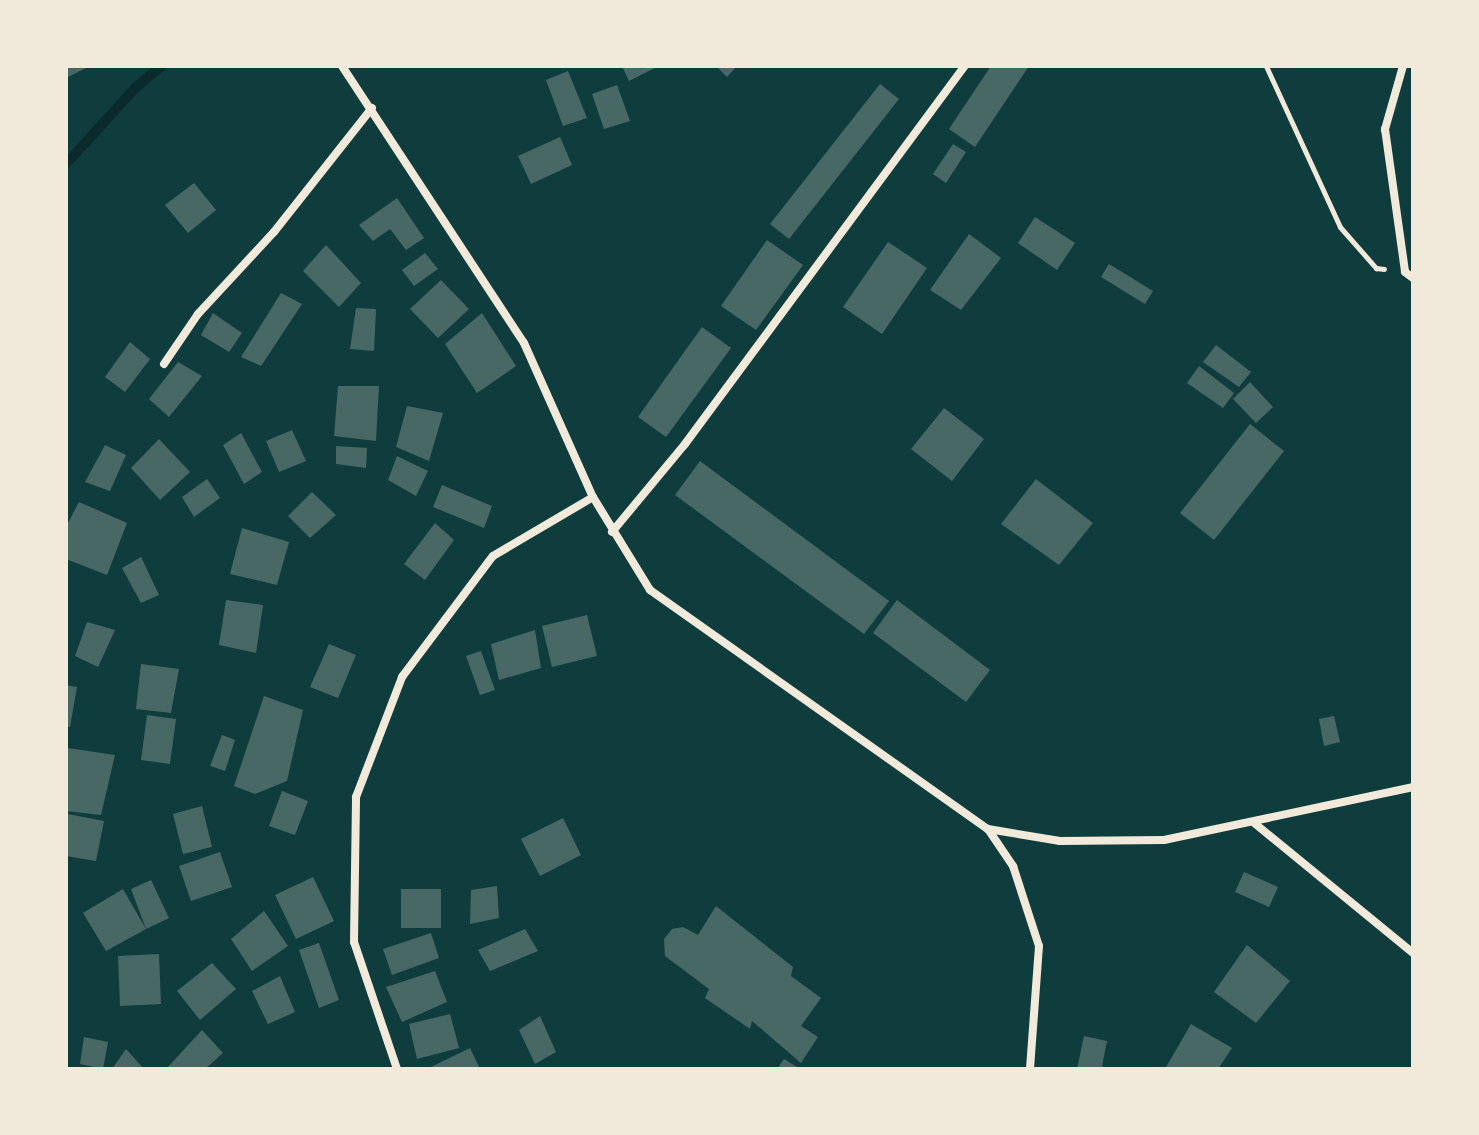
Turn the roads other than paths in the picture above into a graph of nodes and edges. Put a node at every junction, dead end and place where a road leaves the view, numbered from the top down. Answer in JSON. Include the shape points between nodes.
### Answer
{"nodes":[{"id":1,"x":342,"y":66,"type":"edge"},
{"id":2,"x":965,"y":66,"type":"edge"},
{"id":3,"x":1403,"y":66,"type":"edge"},
{"id":4,"x":372,"y":108,"type":"junction"},
{"id":5,"x":1409,"y":275,"type":"edge"},
{"id":6,"x":164,"y":364,"type":"dead end"},
{"id":7,"x":593,"y":497,"type":"junction"},
{"id":8,"x":612,"y":532,"type":"junction"},
{"id":9,"x":1413,"y":787,"type":"edge"},
{"id":10,"x":1253,"y":822,"type":"junction"},
{"id":11,"x":988,"y":829,"type":"junction"},
{"id":12,"x":1413,"y":953,"type":"edge"},
{"id":13,"x":397,"y":1069,"type":"edge"},
{"id":14,"x":1030,"y":1069,"type":"edge"}],
"edges":[{"from":1,"to":4,"type":"street"},
{"from":2,"to":8,"type":"street","via":[[695,432]]},
{"from":3,"to":5,"type":"street","via":[[1385,129]]},
{"from":4,"to":6,"type":"street","via":[[274,232],[198,314]]},
{"from":4,"to":7,"type":"street","via":[[524,343]]},
{"from":7,"to":8,"type":"street"},
{"from":7,"to":13,"type":"street","via":[[493,556],[402,677],[356,797],[354,942],[387,1053]]},
{"from":8,"to":11,"type":"street","via":[[650,590],[670,608]]},
{"from":9,"to":10,"type":"street"},
{"from":10,"to":11,"type":"street","via":[[1164,840],[1106,843]]},
{"from":10,"to":12,"type":"street"},
{"from":11,"to":14,"type":"street","via":[[1013,866],[1039,946]]}]}
